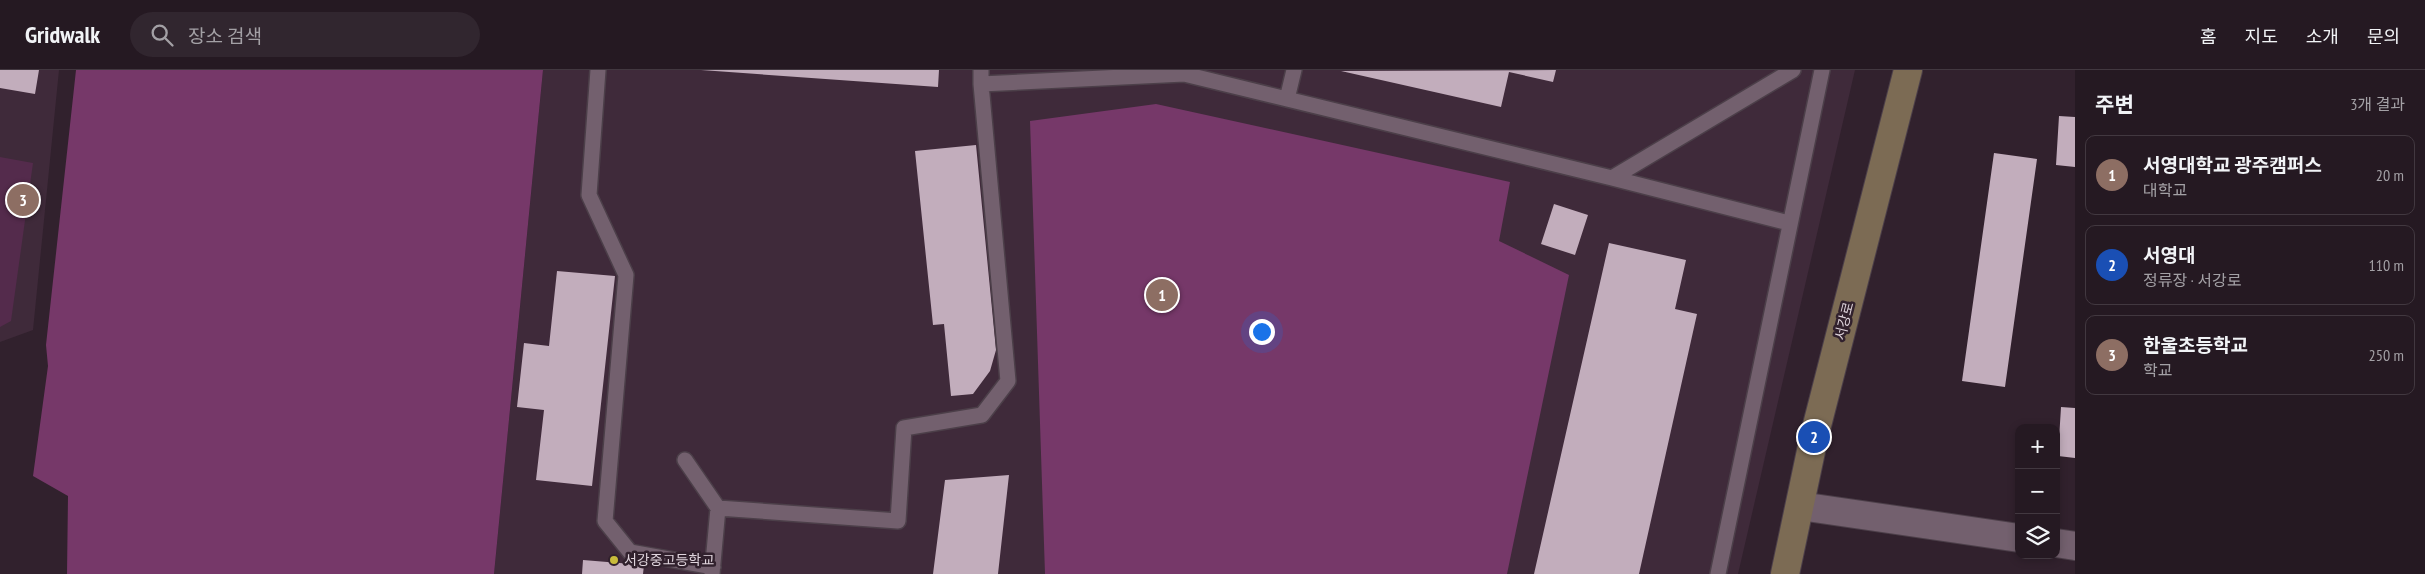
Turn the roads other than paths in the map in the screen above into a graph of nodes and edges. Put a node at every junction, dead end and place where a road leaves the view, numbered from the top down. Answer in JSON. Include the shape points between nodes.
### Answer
{"nodes":[{"id":1,"x":598,"y":70,"type":"edge"},
{"id":2,"x":1294,"y":70,"type":"edge"},
{"id":3,"x":1793,"y":70,"type":"edge"},
{"id":4,"x":1822,"y":70,"type":"edge"},
{"id":5,"x":1908,"y":70,"type":"edge"},
{"id":6,"x":981,"y":77,"type":"edge"},
{"id":7,"x":1287,"y":98,"type":"junction"},
{"id":8,"x":1612,"y":178,"type":"junction"},
{"id":9,"x":1789,"y":224,"type":"junction"},
{"id":10,"x":685,"y":460,"type":"dead end"},
{"id":11,"x":1800,"y":506,"type":"junction"},
{"id":12,"x":718,"y":508,"type":"junction"},
{"id":13,"x":2015,"y":537,"type":"edge"},
{"id":14,"x":2060,"y":544,"type":"edge"},
{"id":15,"x":2075,"y":546,"type":"edge"},
{"id":16,"x":712,"y":571,"type":"edge"},
{"id":17,"x":1718,"y":574,"type":"edge"},
{"id":18,"x":1785,"y":574,"type":"edge"}],
"edges":[{"from":1,"to":16,"type":"lane","via":[[589,194],[626,275],[605,521],[630,552]]},
{"from":2,"to":7,"type":"lane"},
{"from":3,"to":8,"type":"lane"},
{"from":4,"to":9,"type":"lane"},
{"from":5,"to":11,"type":"main road","name":"서강로","via":[[1814,437]]},
{"from":6,"to":7,"type":"lane","via":[[1184,74]]},
{"from":6,"to":12,"type":"lane","via":[[1008,382],[982,415],[904,428],[898,521]]},
{"from":7,"to":8,"type":"lane"},
{"from":8,"to":9,"type":"lane"},
{"from":9,"to":17,"type":"lane"},
{"from":10,"to":12,"type":"lane"},
{"from":11,"to":13,"type":"street"},
{"from":11,"to":18,"type":"main road","name":"서강로"},
{"from":12,"to":16,"type":"lane"},
{"from":14,"to":15,"type":"street"}]}
